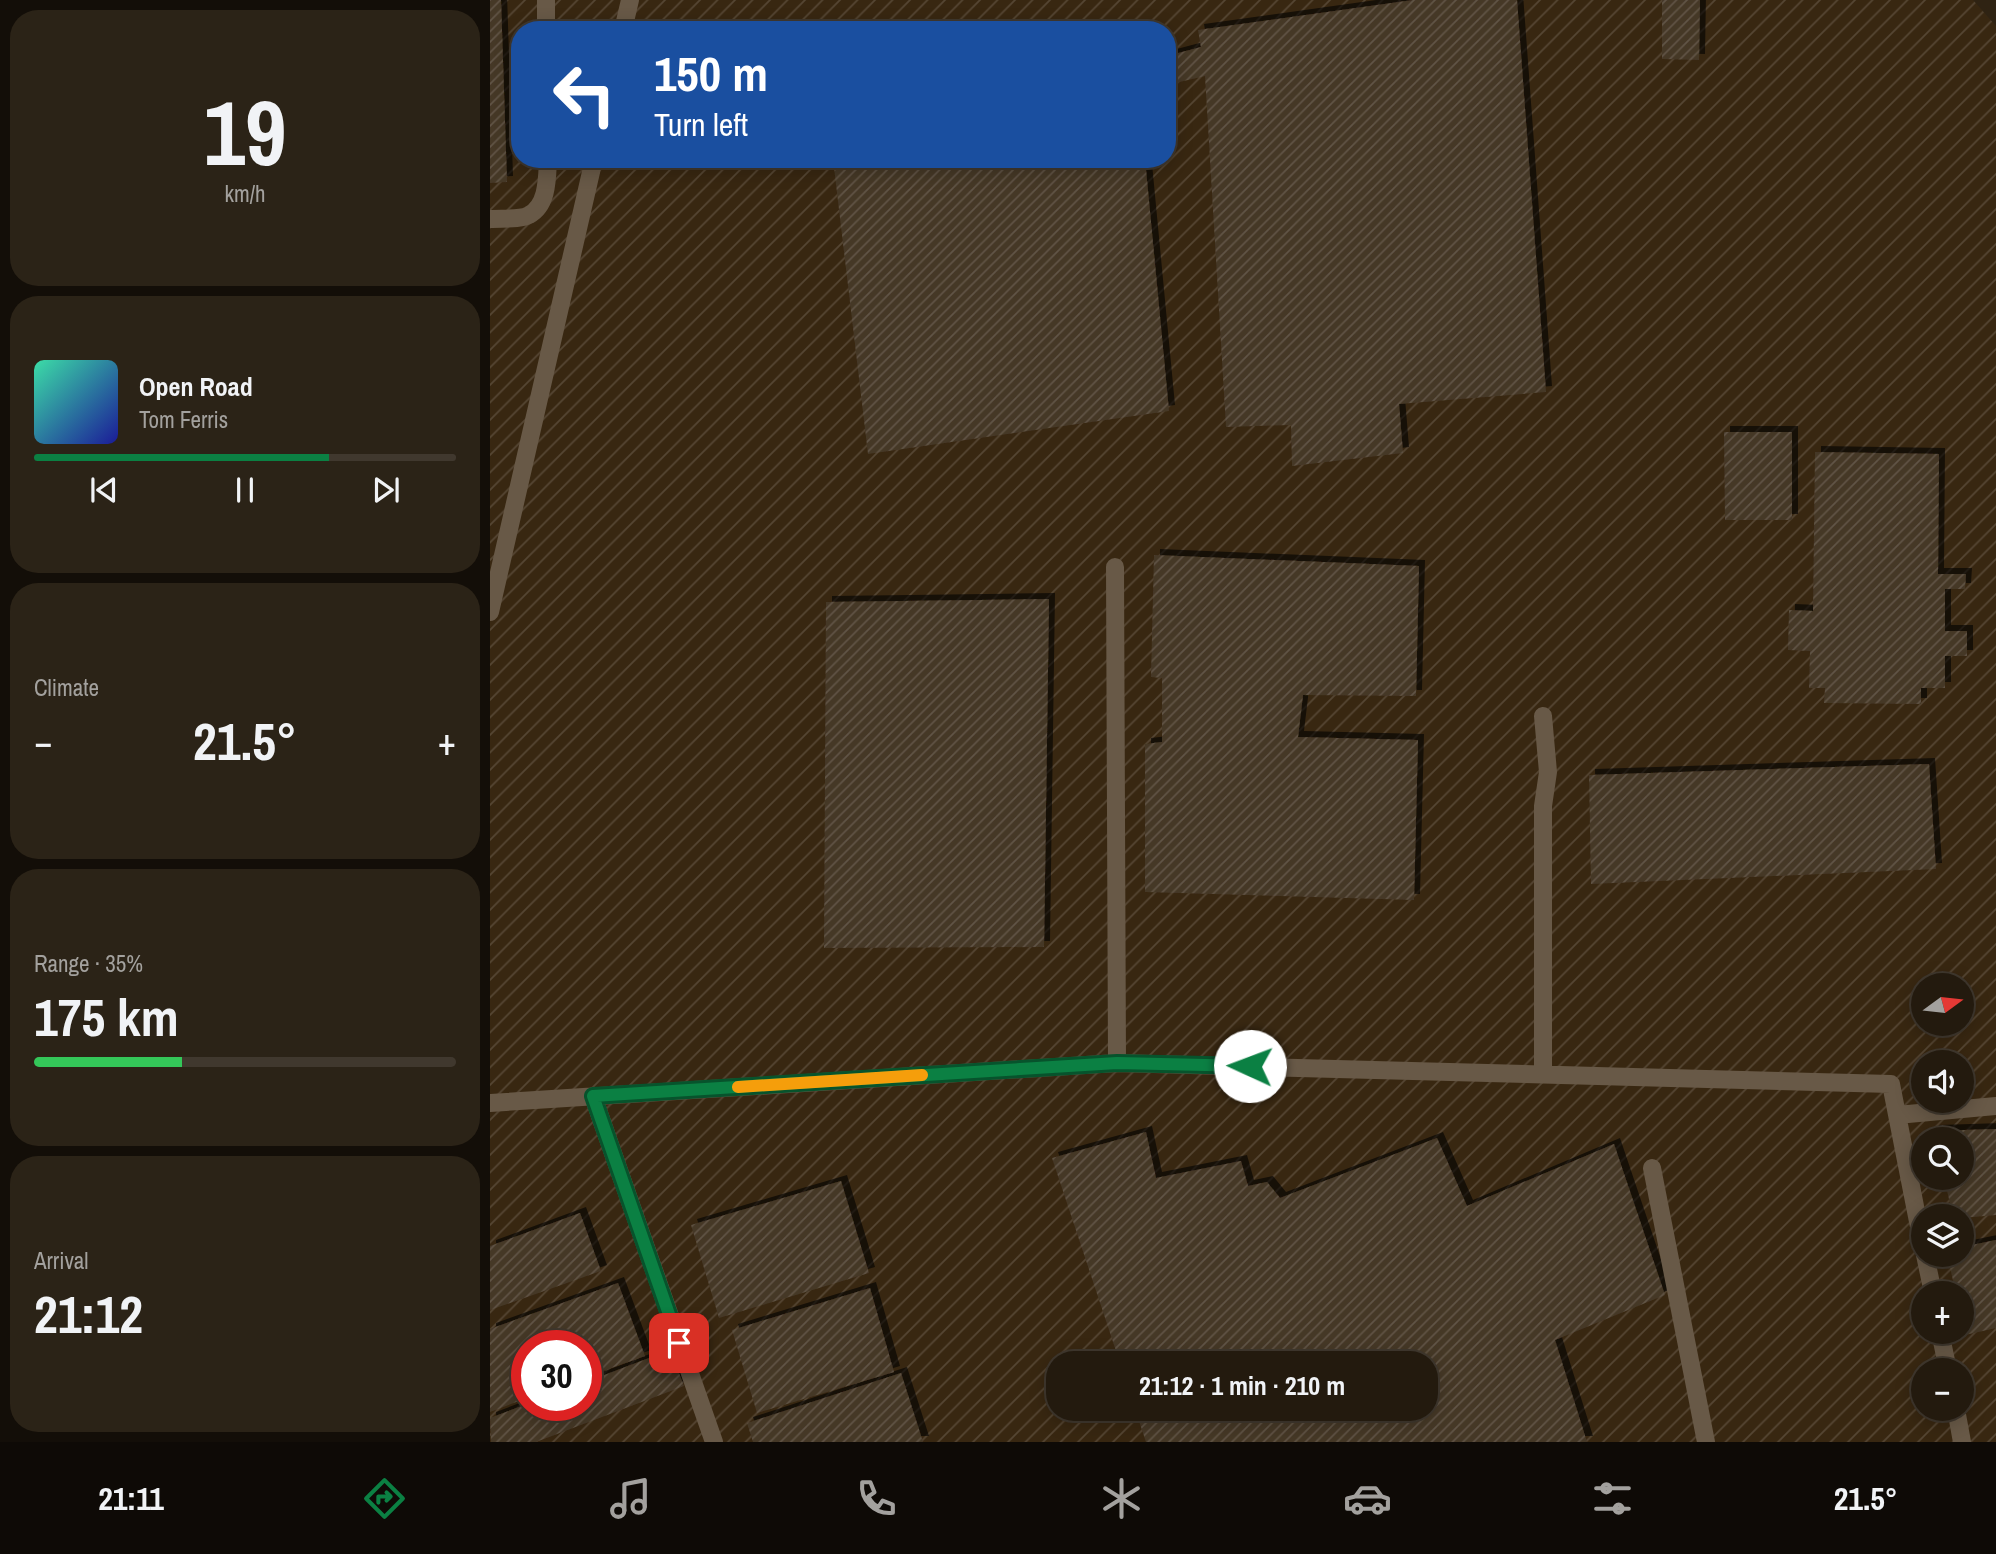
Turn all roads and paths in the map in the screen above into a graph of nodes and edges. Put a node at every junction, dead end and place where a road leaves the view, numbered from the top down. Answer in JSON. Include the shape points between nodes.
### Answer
{"nodes":[{"id":1,"x":546,"y":0,"type":"edge"},
{"id":2,"x":630,"y":0,"type":"edge"},
{"id":3,"x":546,"y":21,"type":"edge"},
{"id":4,"x":625,"y":21,"type":"edge"},
{"id":5,"x":548,"y":168,"type":"edge"},
{"id":6,"x":592,"y":168,"type":"edge"},
{"id":7,"x":490,"y":219,"type":"edge"},
{"id":8,"x":1115,"y":567,"type":"dead end"},
{"id":9,"x":490,"y":612,"type":"edge"},
{"id":10,"x":1543,"y":716,"type":"dead end"},
{"id":11,"x":1117,"y":1063,"type":"junction"},
{"id":12,"x":1543,"y":1074,"type":"junction"},
{"id":13,"x":593,"y":1096,"type":"junction"},
{"id":14,"x":490,"y":1103,"type":"edge"},
{"id":15,"x":1996,"y":1106,"type":"edge"},
{"id":16,"x":1897,"y":1115,"type":"junction"},
{"id":17,"x":1652,"y":1168,"type":"dead end"},
{"id":18,"x":1915,"y":1204,"type":"edge"},
{"id":19,"x":1958,"y":1421,"type":"edge"},
{"id":20,"x":714,"y":1442,"type":"edge"},
{"id":21,"x":1706,"y":1442,"type":"edge"},
{"id":22,"x":1962,"y":1442,"type":"edge"}],
"edges":[{"from":1,"to":3,"type":"street"},
{"from":2,"to":4,"type":"street"},
{"from":5,"to":7,"type":"street","via":[[541,204],[528,216]]},
{"from":6,"to":9,"type":"street"},
{"from":8,"to":11,"type":"street"},
{"from":10,"to":12,"type":"street","via":[[1548,772],[1543,806]]},
{"from":11,"to":12,"type":"street"},
{"from":11,"to":13,"type":"street"},
{"from":12,"to":16,"type":"street","via":[[1891,1084]]},
{"from":13,"to":14,"type":"street"},
{"from":13,"to":20,"type":"street"},
{"from":15,"to":16,"type":"street"},
{"from":16,"to":18,"type":"street"},
{"from":17,"to":21,"type":"street"},
{"from":19,"to":22,"type":"street"}]}
